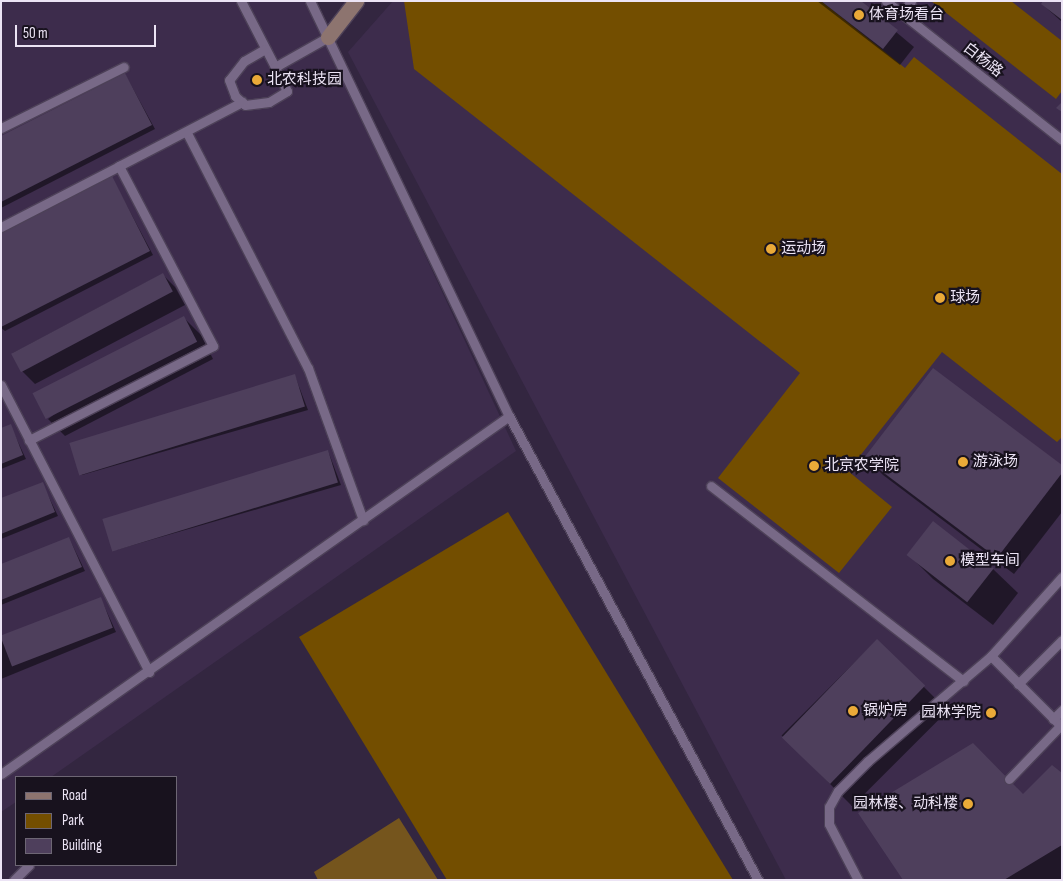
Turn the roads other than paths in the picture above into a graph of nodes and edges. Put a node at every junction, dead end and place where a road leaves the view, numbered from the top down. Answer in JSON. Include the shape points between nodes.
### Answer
{"nodes":[{"id":1,"x":241,"y":1,"type":"edge"},
{"id":2,"x":310,"y":1,"type":"edge"},
{"id":3,"x":356,"y":1,"type":"edge"},
{"id":4,"x":886,"y":1,"type":"edge"},
{"id":5,"x":911,"y":1,"type":"edge"},
{"id":6,"x":901,"y":13,"type":"junction"},
{"id":7,"x":328,"y":37,"type":"junction"},
{"id":8,"x":265,"y":49,"type":"junction"},
{"id":9,"x":124,"y":67,"type":"dead end"},
{"id":10,"x":275,"y":67,"type":"junction"},
{"id":11,"x":242,"y":102,"type":"junction"},
{"id":12,"x":1,"y":128,"type":"edge"},
{"id":13,"x":187,"y":133,"type":"junction"},
{"id":14,"x":1062,"y":140,"type":"edge"},
{"id":15,"x":119,"y":166,"type":"junction"},
{"id":16,"x":1,"y":226,"type":"edge"},
{"id":17,"x":1,"y":385,"type":"edge"},
{"id":18,"x":509,"y":416,"type":"junction"},
{"id":19,"x":30,"y":440,"type":"junction"},
{"id":20,"x":711,"y":486,"type":"dead end"},
{"id":21,"x":363,"y":520,"type":"junction"},
{"id":22,"x":1062,"y":577,"type":"edge"},
{"id":23,"x":1062,"y":640,"type":"edge"},
{"id":24,"x":991,"y":656,"type":"junction"},
{"id":25,"x":149,"y":672,"type":"junction"},
{"id":26,"x":963,"y":680,"type":"junction"},
{"id":27,"x":1018,"y":684,"type":"junction"},
{"id":28,"x":1062,"y":710,"type":"edge"},
{"id":29,"x":1053,"y":719,"type":"junction"},
{"id":30,"x":1061,"y":727,"type":"edge"},
{"id":31,"x":1,"y":774,"type":"edge"},
{"id":32,"x":1009,"y":779,"type":"dead end"},
{"id":33,"x":28,"y":866,"type":"edge"},
{"id":34,"x":14,"y":880,"type":"edge"},
{"id":35,"x":758,"y":880,"type":"edge"},
{"id":36,"x":858,"y":880,"type":"edge"}],
"edges":[{"from":1,"to":8,"type":"lane"},
{"from":2,"to":7,"type":"lane"},
{"from":3,"to":7,"type":"street"},
{"from":4,"to":6,"type":"lane","name":"白杨路"},
{"from":5,"to":6,"type":"lane"},
{"from":6,"to":14,"type":"lane","name":"白杨路"},
{"from":7,"to":10,"type":"lane"},
{"from":7,"to":18,"type":"lane"},
{"from":8,"to":10,"type":"lane"},
{"from":8,"to":11,"type":"lane","via":[[244,62],[229,80],[235,96]]},
{"from":9,"to":12,"type":"lane"},
{"from":10,"to":11,"type":"lane","via":[[287,92],[269,102],[245,105]]},
{"from":11,"to":13,"type":"lane"},
{"from":13,"to":15,"type":"lane"},
{"from":13,"to":21,"type":"lane","via":[[308,368]]},
{"from":15,"to":16,"type":"lane"},
{"from":15,"to":19,"type":"lane","via":[[213,346]]},
{"from":17,"to":19,"type":"lane"},
{"from":18,"to":21,"type":"lane"},
{"from":18,"to":35,"type":"lane"},
{"from":19,"to":25,"type":"lane"},
{"from":20,"to":26,"type":"lane"},
{"from":21,"to":25,"type":"lane"},
{"from":22,"to":24,"type":"lane"},
{"from":23,"to":27,"type":"lane"},
{"from":24,"to":26,"type":"lane"},
{"from":24,"to":27,"type":"lane"},
{"from":25,"to":31,"type":"lane"},
{"from":26,"to":36,"type":"lane","via":[[868,761],[838,791],[829,808],[829,824]]},
{"from":27,"to":29,"type":"lane"},
{"from":28,"to":29,"type":"lane"},
{"from":29,"to":30,"type":"lane"},
{"from":30,"to":32,"type":"lane"},
{"from":33,"to":34,"type":"lane"}]}
